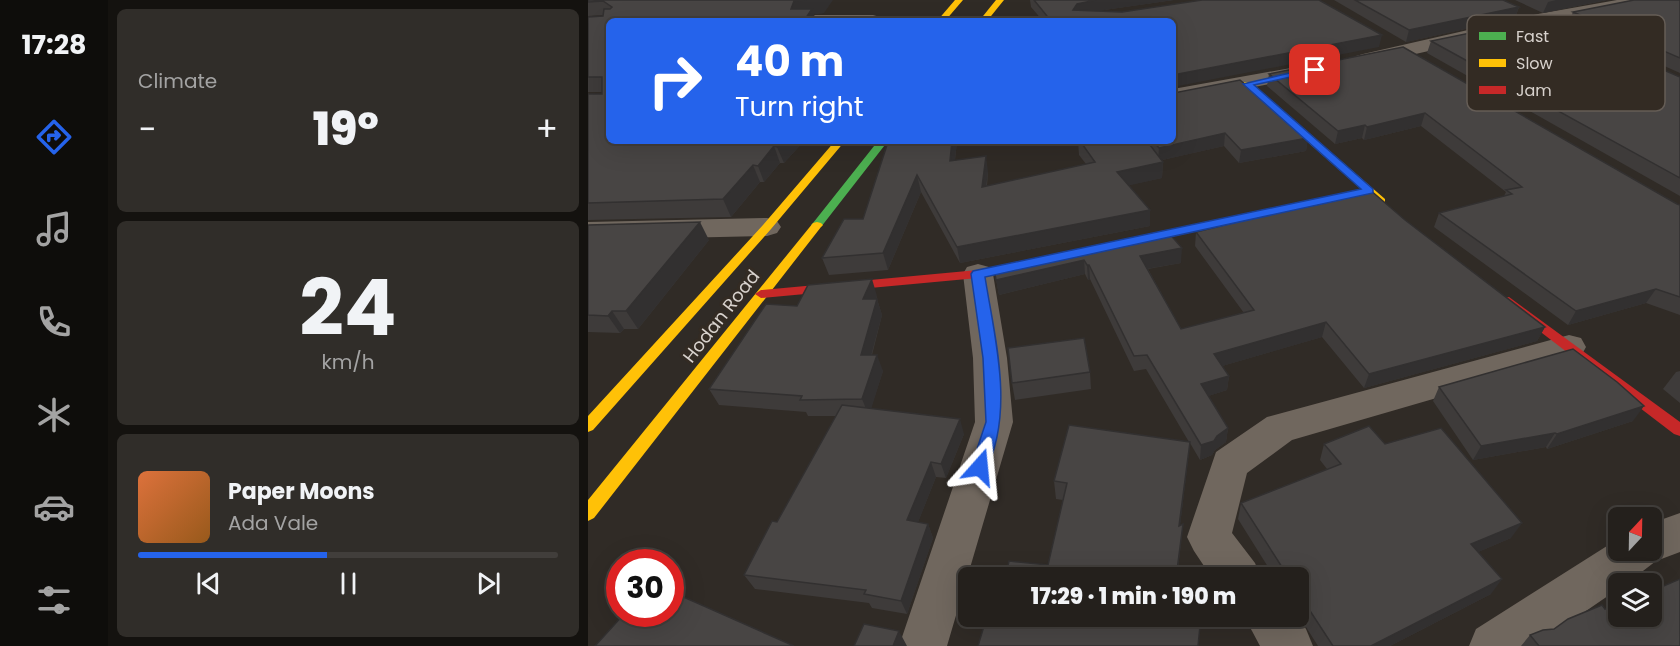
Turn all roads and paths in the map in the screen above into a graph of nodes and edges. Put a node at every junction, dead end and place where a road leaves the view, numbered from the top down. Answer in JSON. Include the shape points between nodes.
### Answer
{"nodes":[{"id":1,"x":959,"y":0,"type":"edge"},
{"id":2,"x":1000,"y":0,"type":"edge"},
{"id":3,"x":1647,"y":0,"type":"edge"},
{"id":4,"x":1506,"y":5,"type":"edge"},
{"id":5,"x":1527,"y":15,"type":"edge"},
{"id":6,"x":1565,"y":15,"type":"edge"},
{"id":7,"x":944,"y":18,"type":"edge"},
{"id":8,"x":985,"y":18,"type":"edge"},
{"id":9,"x":1467,"y":32,"type":"edge"},
{"id":10,"x":1395,"y":45,"type":"junction"},
{"id":11,"x":1435,"y":68,"type":"edge"},
{"id":12,"x":1247,"y":84,"type":"junction"},
{"id":13,"x":1176,"y":96,"type":"edge"},
{"id":14,"x":837,"y":144,"type":"edge"},
{"id":15,"x":880,"y":144,"type":"edge"},
{"id":16,"x":909,"y":144,"type":"edge"},
{"id":17,"x":1369,"y":191,"type":"junction"},
{"id":18,"x":1395,"y":212,"type":"edge"},
{"id":19,"x":767,"y":227,"type":"junction"},
{"id":20,"x":588,"y":231,"type":"edge"},
{"id":21,"x":1113,"y":246,"type":"edge"},
{"id":22,"x":1056,"y":258,"type":"edge"},
{"id":23,"x":978,"y":274,"type":"junction"},
{"id":24,"x":1495,"y":290,"type":"edge"},
{"id":25,"x":761,"y":294,"type":"junction"},
{"id":26,"x":1569,"y":347,"type":"junction"},
{"id":27,"x":588,"y":426,"type":"edge"},
{"id":28,"x":1680,"y":430,"type":"edge"},
{"id":29,"x":588,"y":513,"type":"edge"},
{"id":30,"x":1680,"y":531,"type":"edge"},
{"id":31,"x":1662,"y":539,"type":"edge"},
{"id":32,"x":1622,"y":561,"type":"edge"},
{"id":33,"x":1231,"y":567,"type":"edge"},
{"id":34,"x":1275,"y":627,"type":"edge"},
{"id":35,"x":923,"y":646,"type":"edge"},
{"id":36,"x":1289,"y":646,"type":"edge"},
{"id":37,"x":1493,"y":646,"type":"edge"}],
"edges":[{"from":1,"to":7,"type":"main road"},
{"from":2,"to":8,"type":"main road"},
{"from":3,"to":6,"type":"street"},
{"from":4,"to":5,"type":"street"},
{"from":9,"to":10,"type":"street"},
{"from":10,"to":11,"type":"street"},
{"from":10,"to":12,"type":"street","via":[[1343,64]]},
{"from":12,"to":13,"type":"street"},
{"from":12,"to":17,"type":"main road"},
{"from":14,"to":19,"type":"main road","name":"Hodan Road"},
{"from":15,"to":16,"type":"street"},
{"from":15,"to":25,"type":"main road","name":"Hodan Road"},
{"from":17,"to":18,"type":"main road"},
{"from":17,"to":21,"type":"main road"},
{"from":19,"to":20,"type":"street"},
{"from":19,"to":27,"type":"main road","name":"Hodan Road"},
{"from":22,"to":23,"type":"main road"},
{"from":23,"to":25,"type":"main road"},
{"from":23,"to":35,"type":"street","via":[[994,422]]},
{"from":24,"to":26,"type":"main road"},
{"from":25,"to":29,"type":"main road","name":"Hodan Road"},
{"from":26,"to":28,"type":"main road"},
{"from":26,"to":33,"type":"street","via":[[1280,428],[1230,464],[1209,537]]},
{"from":30,"to":31,"type":"street"},
{"from":32,"to":37,"type":"street"},
{"from":34,"to":36,"type":"street"}]}
